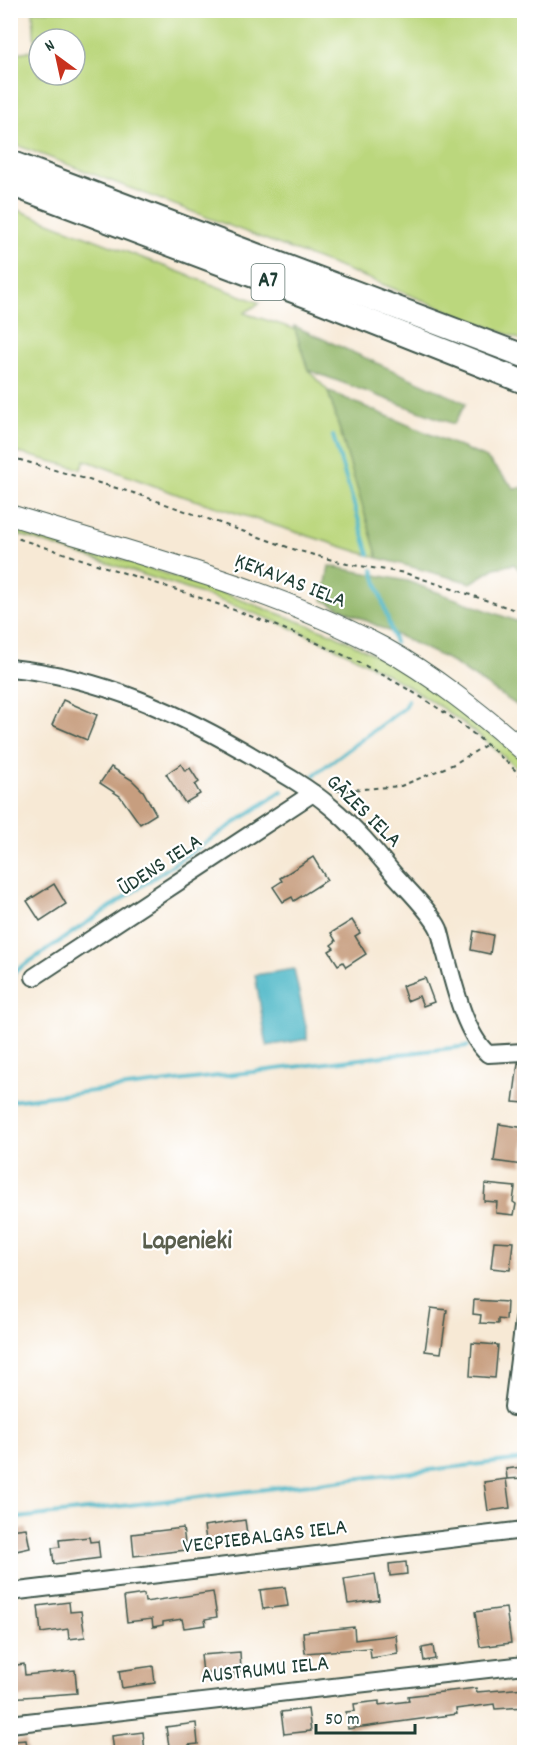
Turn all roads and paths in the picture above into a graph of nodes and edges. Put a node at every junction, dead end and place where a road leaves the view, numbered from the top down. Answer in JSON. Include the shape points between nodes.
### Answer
{"nodes":[{"id":1,"x":10,"y":162,"type":"edge"},
{"id":2,"x":10,"y":184,"type":"edge"},
{"id":3,"x":525,"y":356,"type":"edge"},
{"id":4,"x":525,"y":382,"type":"edge"},
{"id":5,"x":10,"y":457,"type":"edge"},
{"id":6,"x":10,"y":514,"type":"edge"},
{"id":7,"x":10,"y":536,"type":"edge"},
{"id":8,"x":525,"y":613,"type":"edge"},
{"id":9,"x":10,"y":668,"type":"edge"},
{"id":10,"x":487,"y":744,"type":"junction"},
{"id":11,"x":525,"y":751,"type":"edge"},
{"id":12,"x":525,"y":779,"type":"edge"},
{"id":13,"x":313,"y":793,"type":"junction"},
{"id":14,"x":33,"y":977,"type":"dead end"},
{"id":15,"x":525,"y":1052,"type":"edge"},
{"id":16,"x":525,"y":1320,"type":"edge"},
{"id":17,"x":513,"y":1407,"type":"dead end"},
{"id":18,"x":525,"y":1530,"type":"edge"},
{"id":19,"x":10,"y":1592,"type":"edge"},
{"id":20,"x":525,"y":1665,"type":"edge"},
{"id":21,"x":10,"y":1724,"type":"edge"}],
"edges":[{"from":1,"to":3,"type":"highway","number":"A7"},
{"from":2,"to":4,"type":"highway","number":"A7"},
{"from":5,"to":8,"type":"path","via":[[137,494],[296,550],[347,564],[405,573]]},
{"from":6,"to":11,"type":"main road","name":"ĶEKAVAS IELA","via":[[226,582],[327,620],[383,648],[447,688]]},
{"from":7,"to":10,"type":"path","via":[[237,610],[318,642],[400,684]]},
{"from":9,"to":13,"type":"street","name":"GĀZES IELA","via":[[96,684],[157,706],[203,727]]},
{"from":10,"to":12,"type":"path"},
{"from":10,"to":13,"type":"path","via":[[454,764],[401,786]]},
{"from":13,"to":14,"type":"street","name":"ŪDENS IELA"},
{"from":13,"to":15,"type":"street","name":"GĀZES IELA","via":[[377,854],[438,928],[466,1018],[480,1046],[488,1054]]},
{"from":16,"to":17,"type":"street"},
{"from":18,"to":19,"type":"street","name":"VECPIEBALGAS IELA"},
{"from":20,"to":21,"type":"street","name":"AUSTRUMU IELA"}]}
